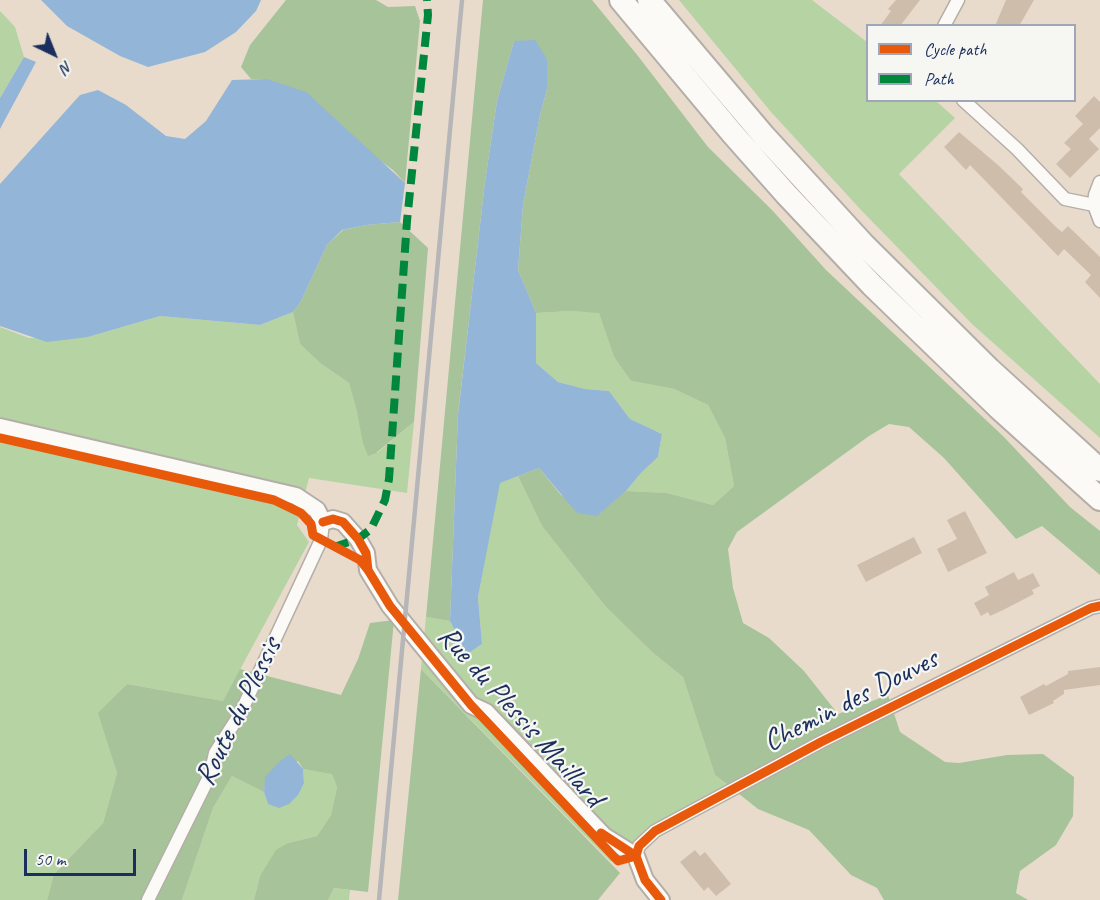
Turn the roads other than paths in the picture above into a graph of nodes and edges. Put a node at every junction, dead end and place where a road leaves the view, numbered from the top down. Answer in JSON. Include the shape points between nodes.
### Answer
{"nodes":[{"id":1,"x":621,"y":0,"type":"edge"},
{"id":2,"x":649,"y":0,"type":"edge"},
{"id":3,"x":958,"y":0,"type":"edge"},
{"id":4,"x":945,"y":24,"type":"edge"},
{"id":5,"x":965,"y":102,"type":"edge"},
{"id":6,"x":1100,"y":182,"type":"edge"},
{"id":7,"x":1094,"y":205,"type":"junction"},
{"id":8,"x":1100,"y":221,"type":"edge"},
{"id":9,"x":0,"y":427,"type":"edge"},
{"id":10,"x":1100,"y":470,"type":"edge"},
{"id":11,"x":1100,"y":499,"type":"edge"},
{"id":12,"x":323,"y":522,"type":"junction"},
{"id":13,"x":1100,"y":606,"type":"edge"},
{"id":14,"x":636,"y":856,"type":"junction"},
{"id":15,"x":147,"y":900,"type":"edge"},
{"id":16,"x":662,"y":900,"type":"edge"}],
"edges":[{"from":1,"to":11,"type":"highway","via":[[732,133],[864,276],[954,366]]},
{"from":2,"to":10,"type":"highway","via":[[764,136],[856,236],[989,369]]},
{"from":3,"to":4,"type":"street"},
{"from":5,"to":7,"type":"street","via":[[1065,200]]},
{"from":6,"to":7,"type":"street"},
{"from":7,"to":8,"type":"street"},
{"from":9,"to":12,"type":"street","via":[[296,496],[317,510]]},
{"from":12,"to":14,"type":"street","name":"Rue du Plessis Maillard","via":[[343,522],[358,538],[366,553],[368,570],[390,606],[471,705],[486,712],[604,836]]},
{"from":12,"to":15,"type":"street","name":"Route du Plessis","via":[[321,540],[240,714],[215,753],[210,775]]},
{"from":13,"to":14,"type":"street","name":"Chemin des Douves","via":[[811,747],[655,831],[639,846]]},
{"from":14,"to":16,"type":"street","via":[[645,880]]}]}
